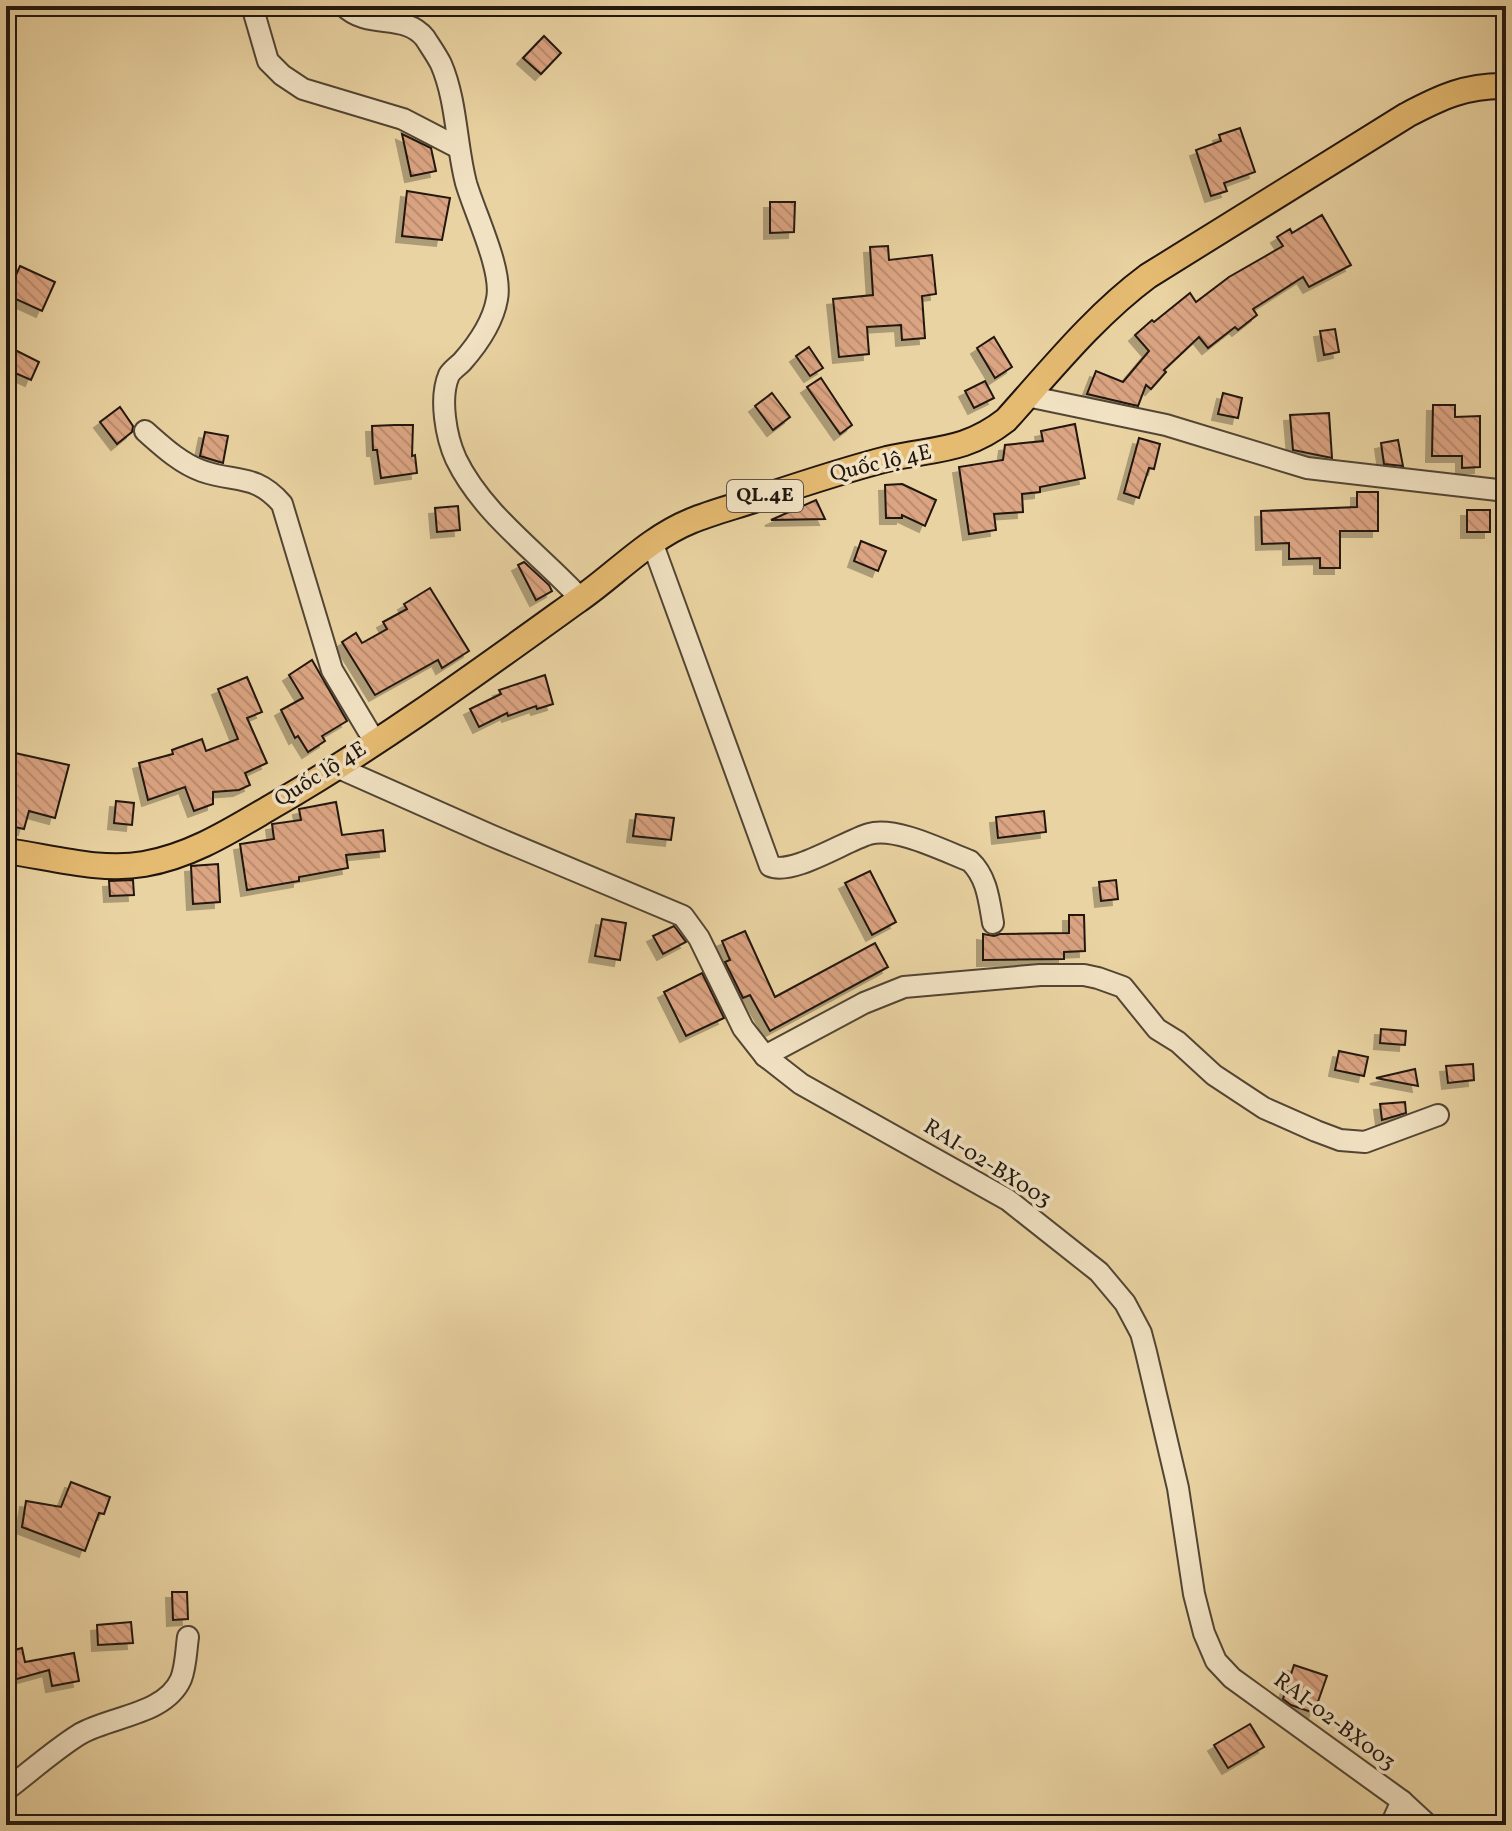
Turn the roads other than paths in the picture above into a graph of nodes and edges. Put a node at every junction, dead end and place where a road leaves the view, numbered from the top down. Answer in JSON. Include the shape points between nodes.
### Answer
{"nodes":[{"id":1,"x":252,"y":6,"type":"edge"},
{"id":2,"x":344,"y":6,"type":"edge"},
{"id":3,"x":1506,"y":86,"type":"edge"},
{"id":4,"x":459,"y":148,"type":"junction"},
{"id":5,"x":1027,"y":396,"type":"junction"},
{"id":6,"x":145,"y":431,"type":"dead end"},
{"id":7,"x":1506,"y":491,"type":"edge"},
{"id":8,"x":652,"y":542,"type":"junction"},
{"id":9,"x":581,"y":599,"type":"junction"},
{"id":10,"x":375,"y":742,"type":"junction"},
{"id":11,"x":339,"y":768,"type":"junction"},
{"id":12,"x":6,"y":851,"type":"edge"},
{"id":13,"x":993,"y":923,"type":"dead end"},
{"id":14,"x":765,"y":1056,"type":"junction"},
{"id":15,"x":1438,"y":1115,"type":"dead end"},
{"id":16,"x":188,"y":1637,"type":"dead end"},
{"id":17,"x":6,"y":1790,"type":"edge"},
{"id":18,"x":1402,"y":1801,"type":"junction"},
{"id":19,"x":1391,"y":1825,"type":"edge"},
{"id":20,"x":1428,"y":1825,"type":"edge"}],
"edges":[{"from":1,"to":4,"type":"street","via":[[268,61],[282,75],[303,89],[403,119]]},
{"from":2,"to":4,"type":"street","via":[[354,16],[376,22],[404,22],[425,39],[441,64]]},
{"from":3,"to":5,"type":"main road","name":"Quốc lộ 4E","number":"QL.4E","via":[[1472,87],[1435,100],[1148,276],[1124,294]]},
{"from":4,"to":9,"type":"street","via":[[499,285],[491,319],[449,374],[446,424],[452,447],[485,502]]},
{"from":5,"to":7,"type":"street","via":[[1166,425],[1307,468]]},
{"from":5,"to":8,"type":"main road","name":"Quốc lộ 4E","number":"QL.4E","via":[[1006,420],[971,442],[801,484],[691,521]]},
{"from":6,"to":10,"type":"street","via":[[201,471],[269,488],[282,504],[332,670]]},
{"from":8,"to":9,"type":"main road","name":"Quốc lộ 4E","number":"QL.4E"},
{"from":8,"to":13,"type":"street","via":[[770,866],[792,866],[883,831],[970,861],[979,869]]},
{"from":9,"to":10,"type":"main road","name":"Quốc lộ 4E","number":"QL.4E"},
{"from":10,"to":11,"type":"main road","name":"Quốc lộ 4E","number":"QL.4E"},
{"from":11,"to":12,"type":"main road","name":"Quốc lộ 4E","number":"QL.4E","via":[[209,842],[160,860],[115,867]]},
{"from":11,"to":14,"type":"street","name":"RAI-02-BX003","via":[[683,916],[743,1028]]},
{"from":14,"to":15,"type":"street","via":[[904,987],[1084,975],[1123,987],[1157,1029],[1214,1075],[1264,1108],[1316,1131],[1365,1142]]},
{"from":14,"to":18,"type":"street","name":"RAI-02-BX003","via":[[801,1084],[1008,1200],[1106,1279],[1141,1333],[1178,1488],[1194,1594],[1216,1661]]},
{"from":16,"to":17,"type":"street","via":[[180,1682],[167,1697],[80,1735]]},
{"from":18,"to":19,"type":"street"},
{"from":18,"to":20,"type":"street","name":"RAI-02-BX003"}]}
